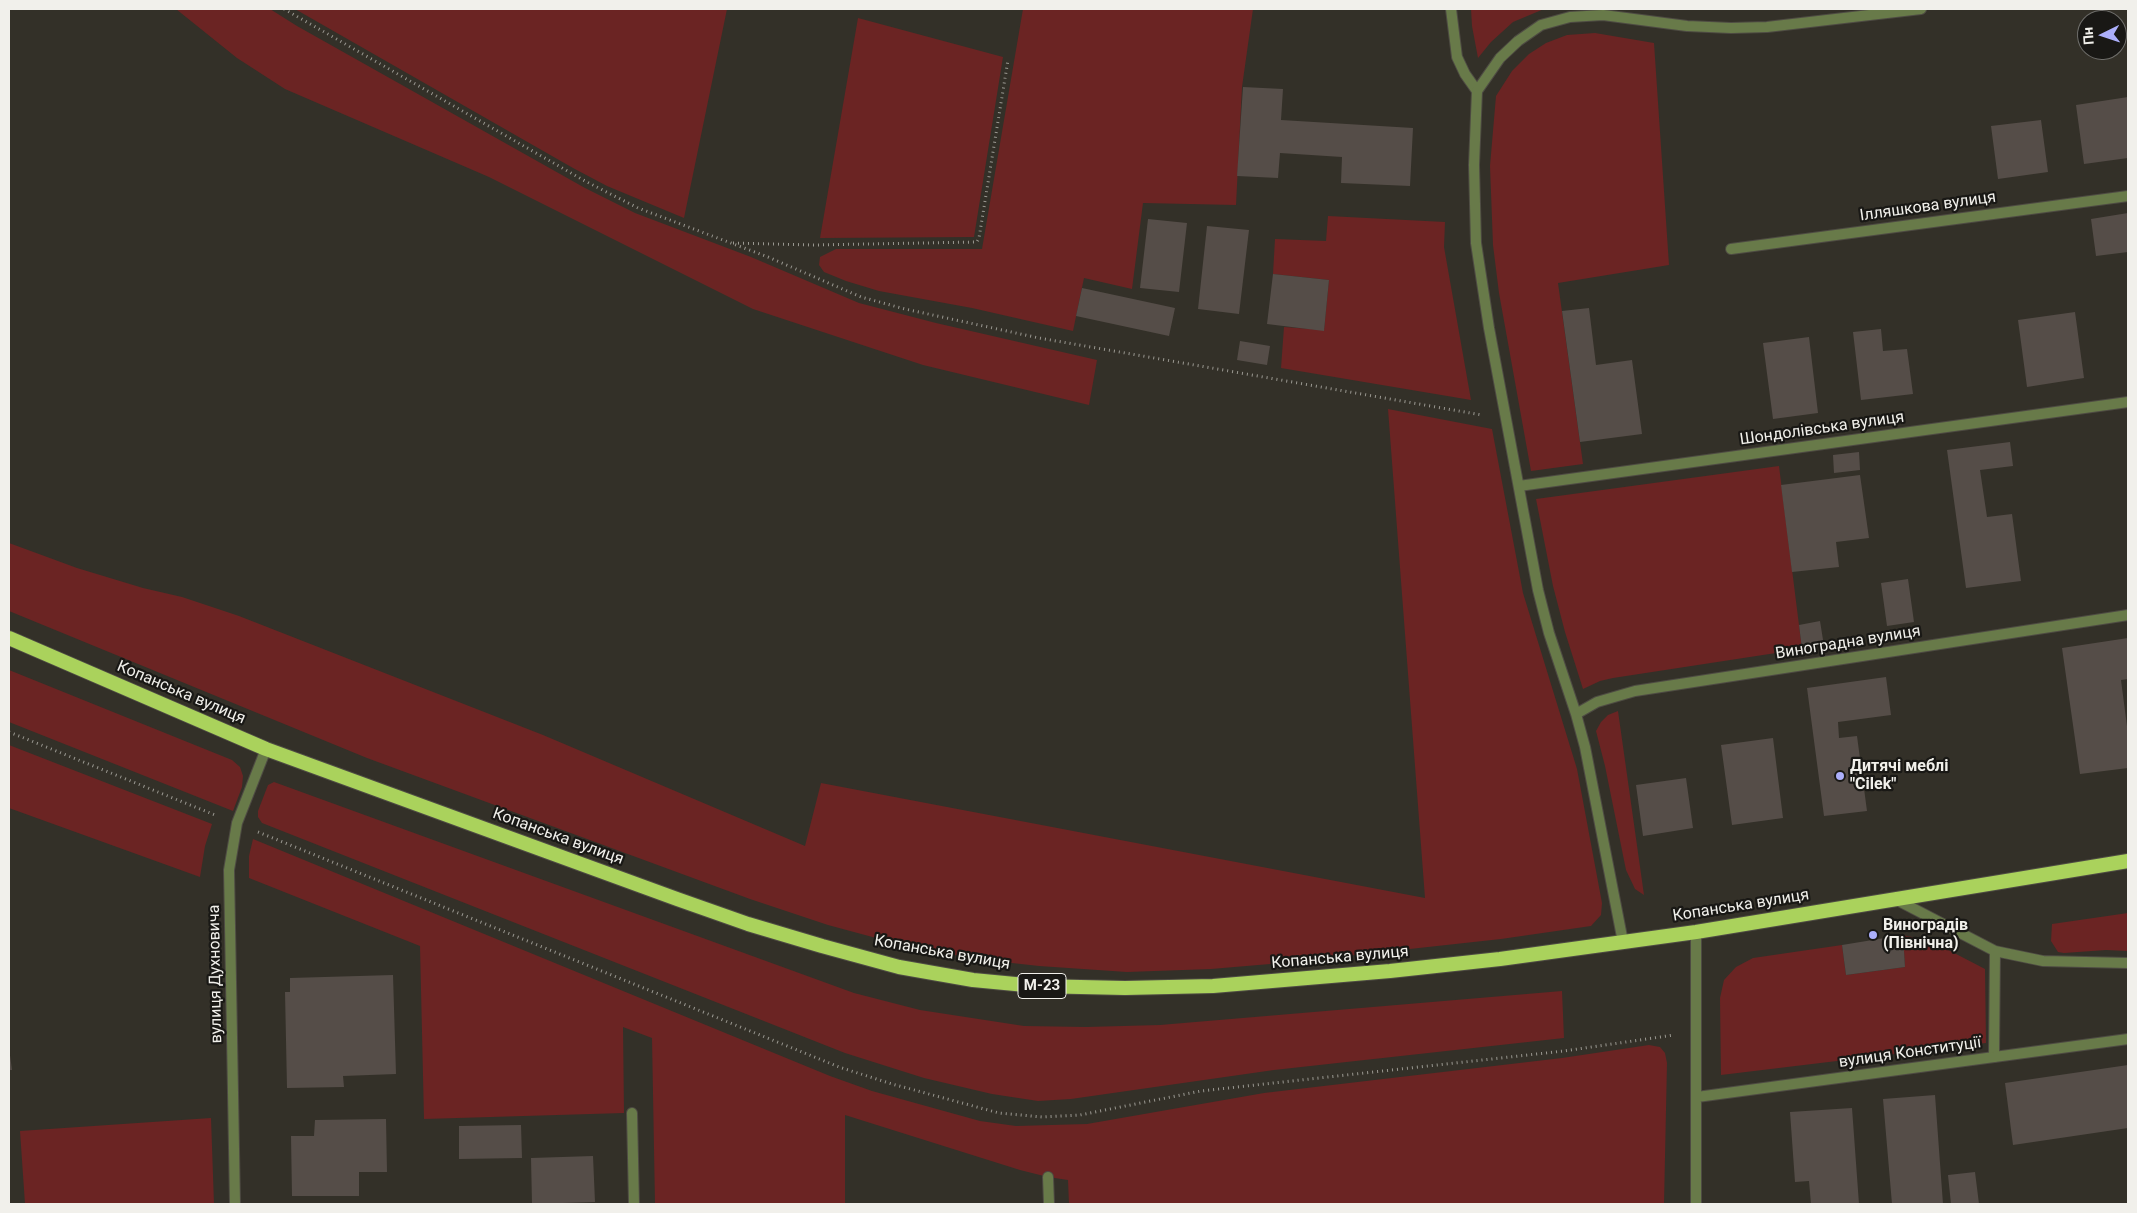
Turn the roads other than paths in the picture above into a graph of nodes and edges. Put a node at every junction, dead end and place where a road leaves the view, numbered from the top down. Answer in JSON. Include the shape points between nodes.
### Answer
{"nodes":[{"id":1,"x":1451,"y":9,"type":"edge"},
{"id":2,"x":1921,"y":9,"type":"edge"},
{"id":3,"x":1477,"y":91,"type":"junction"},
{"id":4,"x":2128,"y":196,"type":"edge"},
{"id":5,"x":1731,"y":249,"type":"dead end"},
{"id":6,"x":2128,"y":402,"type":"edge"},
{"id":7,"x":1519,"y":486,"type":"junction"},
{"id":8,"x":2128,"y":615,"type":"edge"},
{"id":9,"x":9,"y":638,"type":"edge"},
{"id":10,"x":1576,"y":714,"type":"junction"},
{"id":11,"x":266,"y":749,"type":"junction"},
{"id":12,"x":2128,"y":861,"type":"edge"},
{"id":13,"x":1895,"y":899,"type":"junction"},
{"id":14,"x":1696,"y":932,"type":"junction"},
{"id":15,"x":1623,"y":942,"type":"junction"},
{"id":16,"x":1995,"y":951,"type":"junction"},
{"id":17,"x":2128,"y":963,"type":"edge"},
{"id":18,"x":2128,"y":1038,"type":"edge"},
{"id":19,"x":1994,"y":1056,"type":"junction"},
{"id":20,"x":1697,"y":1097,"type":"junction"},
{"id":21,"x":632,"y":1113,"type":"dead end"},
{"id":22,"x":1048,"y":1178,"type":"dead end"},
{"id":23,"x":235,"y":1204,"type":"edge"},
{"id":24,"x":634,"y":1204,"type":"edge"},
{"id":25,"x":1049,"y":1204,"type":"edge"},
{"id":26,"x":1696,"y":1204,"type":"edge"}],
"edges":[{"from":1,"to":3,"type":"street","via":[[1457,57]]},
{"from":2,"to":3,"type":"street","via":[[1768,28],[1686,26],[1603,15],[1570,17],[1541,25],[1518,41],[1500,58]]},
{"from":3,"to":7,"type":"street","via":[[1474,165],[1476,244]]},
{"from":4,"to":5,"type":"street","name":"Ілляшкова вулиця"},
{"from":6,"to":7,"type":"street","name":"Шондолівська вулиця"},
{"from":7,"to":10,"type":"street","via":[[1540,598]]},
{"from":8,"to":10,"type":"street","name":"Виноградна вулиця","via":[[1635,691],[1597,702]]},
{"from":9,"to":11,"type":"highway","name":"Копанська вулиця","number":"М-23"},
{"from":10,"to":15,"type":"street"},
{"from":11,"to":15,"type":"highway","name":"Копанська вулиця","number":"М-23","via":[[748,924],[899,967],[973,980],[1036,986],[1213,986],[1390,971]]},
{"from":11,"to":23,"type":"street","name":"вулиця Духновича","via":[[238,824],[229,870]]},
{"from":12,"to":13,"type":"highway","name":"Копанська вулиця","number":"М-23"},
{"from":13,"to":14,"type":"highway","name":"Копанська вулиця","number":"М-23"},
{"from":13,"to":16,"type":"street"},
{"from":14,"to":15,"type":"highway","name":"Копанська вулиця","number":"М-23"},
{"from":14,"to":20,"type":"street"},
{"from":16,"to":17,"type":"street","via":[[2043,961]]},
{"from":16,"to":19,"type":"street"},
{"from":18,"to":19,"type":"street","name":"вулиця Конституції"},
{"from":19,"to":20,"type":"street","name":"вулиця Конституції"},
{"from":20,"to":26,"type":"street"},
{"from":21,"to":24,"type":"street"},
{"from":22,"to":25,"type":"street"}]}
